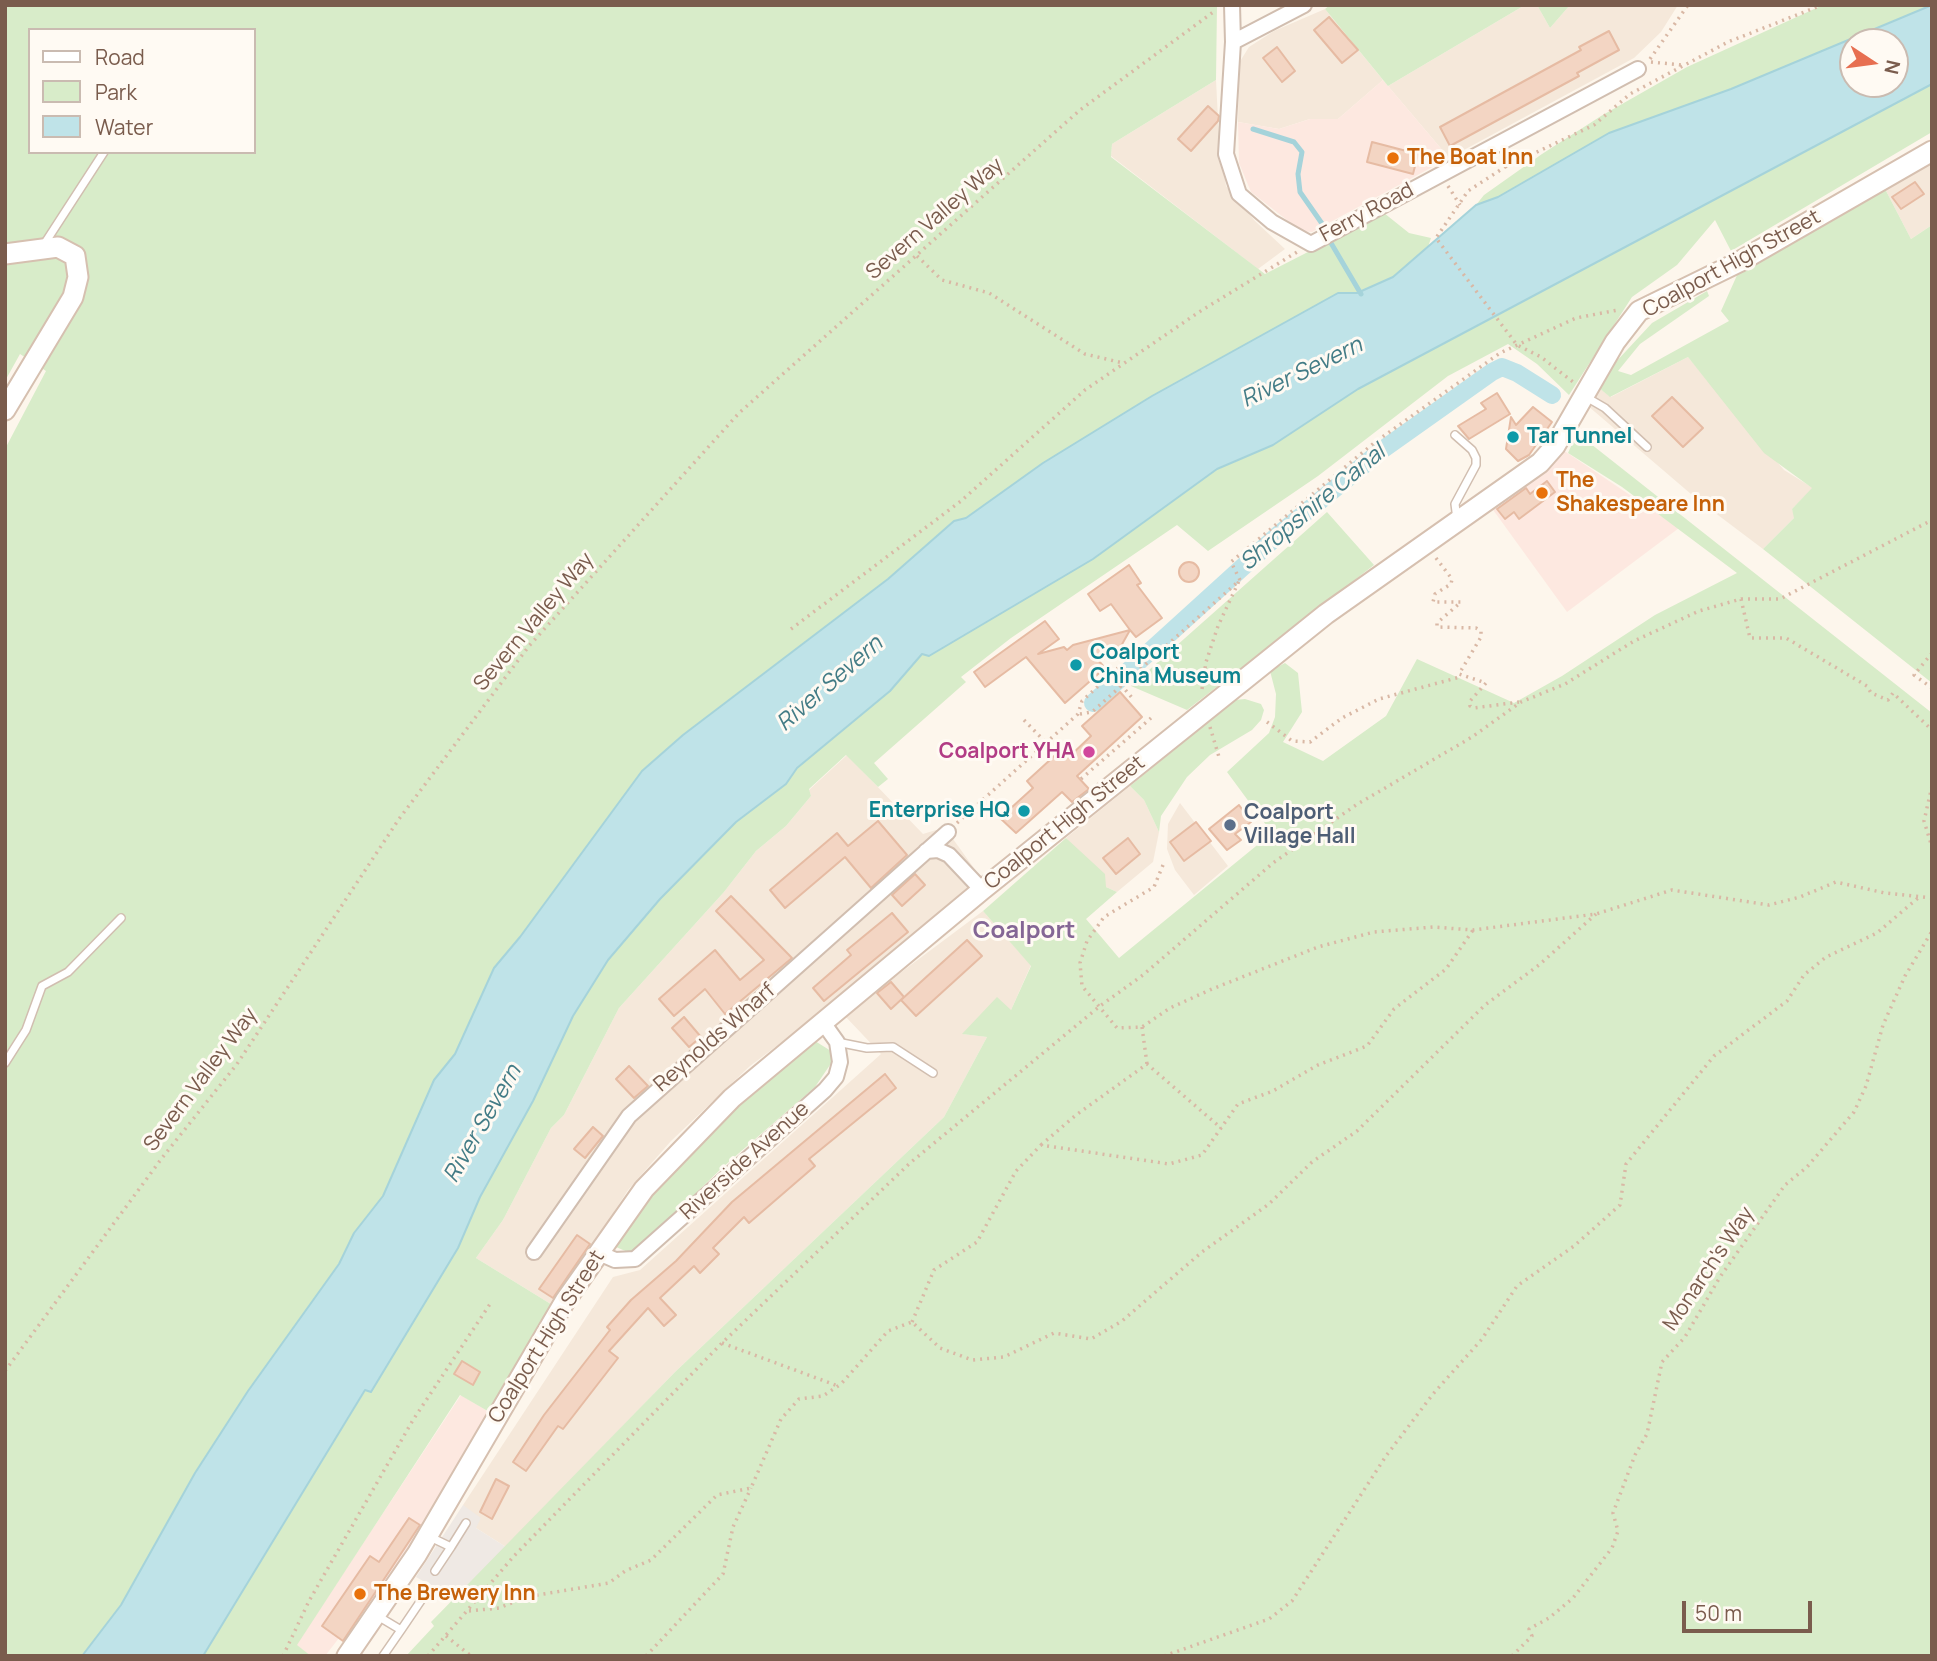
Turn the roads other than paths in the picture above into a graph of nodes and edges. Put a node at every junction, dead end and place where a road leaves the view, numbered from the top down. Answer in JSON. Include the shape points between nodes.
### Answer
{"nodes":[{"id":1,"x":1232,"y":5,"type":"edge"},
{"id":2,"x":1304,"y":5,"type":"edge"},
{"id":3,"x":1233,"y":42,"type":"junction"},
{"id":4,"x":1643,"y":66,"type":"road end"},
{"id":5,"x":1932,"y":151,"type":"edge"},
{"id":6,"x":103,"y":154,"type":"edge"},
{"id":7,"x":41,"y":249,"type":"junction"},
{"id":8,"x":5,"y":254,"type":"edge"},
{"id":9,"x":1585,"y":397,"type":"junction"},
{"id":10,"x":5,"y":410,"type":"edge"},
{"id":11,"x":1455,"y":435,"type":"dead end"},
{"id":12,"x":1647,"y":447,"type":"dead end"},
{"id":13,"x":1457,"y":520,"type":"junction"},
{"id":14,"x":948,"y":832,"type":"road end"},
{"id":15,"x":926,"y":851,"type":"junction"},
{"id":16,"x":982,"y":890,"type":"junction"},
{"id":17,"x":121,"y":918,"type":"dead end"},
{"id":18,"x":822,"y":1021,"type":"junction"},
{"id":19,"x":837,"y":1042,"type":"junction"},
{"id":20,"x":5,"y":1063,"type":"edge"},
{"id":21,"x":933,"y":1073,"type":"dead end"},
{"id":22,"x":534,"y":1252,"type":"dead end"},
{"id":23,"x":599,"y":1253,"type":"junction"},
{"id":24,"x":466,"y":1522,"type":"dead end"},
{"id":25,"x":428,"y":1535,"type":"junction"},
{"id":26,"x":450,"y":1546,"type":"junction"},
{"id":27,"x":435,"y":1571,"type":"dead end"},
{"id":28,"x":426,"y":1593,"type":"dead end"},
{"id":29,"x":376,"y":1614,"type":"junction"},
{"id":30,"x":401,"y":1630,"type":"junction"},
{"id":31,"x":347,"y":1656,"type":"edge"},
{"id":32,"x":383,"y":1656,"type":"edge"}],
"edges":[{"from":1,"to":3,"type":"street","name":"Ferry Road"},
{"from":2,"to":3,"type":"street"},
{"from":3,"to":4,"type":"street","name":"Ferry Road","via":[[1226,154],[1239,194],[1272,222],[1311,244]]},
{"from":5,"to":9,"type":"street","name":"Coalport High Street","via":[[1739,262],[1639,311],[1615,342]]},
{"from":6,"to":7,"type":"lane"},
{"from":7,"to":8,"type":"street"},
{"from":7,"to":10,"type":"street","via":[[58,247],[75,256],[73,297]]},
{"from":9,"to":12,"type":"lane","via":[[1605,408]]},
{"from":9,"to":13,"type":"street","name":"Coalport High Street","via":[[1540,463]]},
{"from":11,"to":13,"type":"lane","via":[[1476,458],[1455,504]]},
{"from":13,"to":16,"type":"street","name":"Coalport High Street","via":[[1326,614]]},
{"from":14,"to":15,"type":"street","name":"Reynolds Wharf"},
{"from":15,"to":16,"type":"street","via":[[949,855]]},
{"from":15,"to":22,"type":"street","name":"Reynolds Wharf","via":[[629,1116]]},
{"from":16,"to":18,"type":"street","name":"Coalport High Street"},
{"from":17,"to":20,"type":"lane","via":[[68,972],[41,985],[26,1030]]},
{"from":18,"to":19,"type":"street"},
{"from":18,"to":23,"type":"street","name":"Coalport High Street","via":[[733,1098],[644,1189]]},
{"from":19,"to":21,"type":"lane","via":[[893,1048]]},
{"from":19,"to":23,"type":"street","name":"Riverside Avenue","via":[[840,1062],[836,1077],[748,1160],[635,1259],[615,1260]]},
{"from":23,"to":25,"type":"street","name":"Coalport High Street","via":[[565,1301]]},
{"from":24,"to":26,"type":"lane"},
{"from":25,"to":26,"type":"lane"},
{"from":25,"to":29,"type":"street","name":"Coalport High Street"},
{"from":26,"to":27,"type":"lane"},
{"from":28,"to":30,"type":"lane"},
{"from":29,"to":30,"type":"lane"},
{"from":29,"to":31,"type":"street","name":"Coalport High Street"},
{"from":30,"to":32,"type":"lane"}]}
